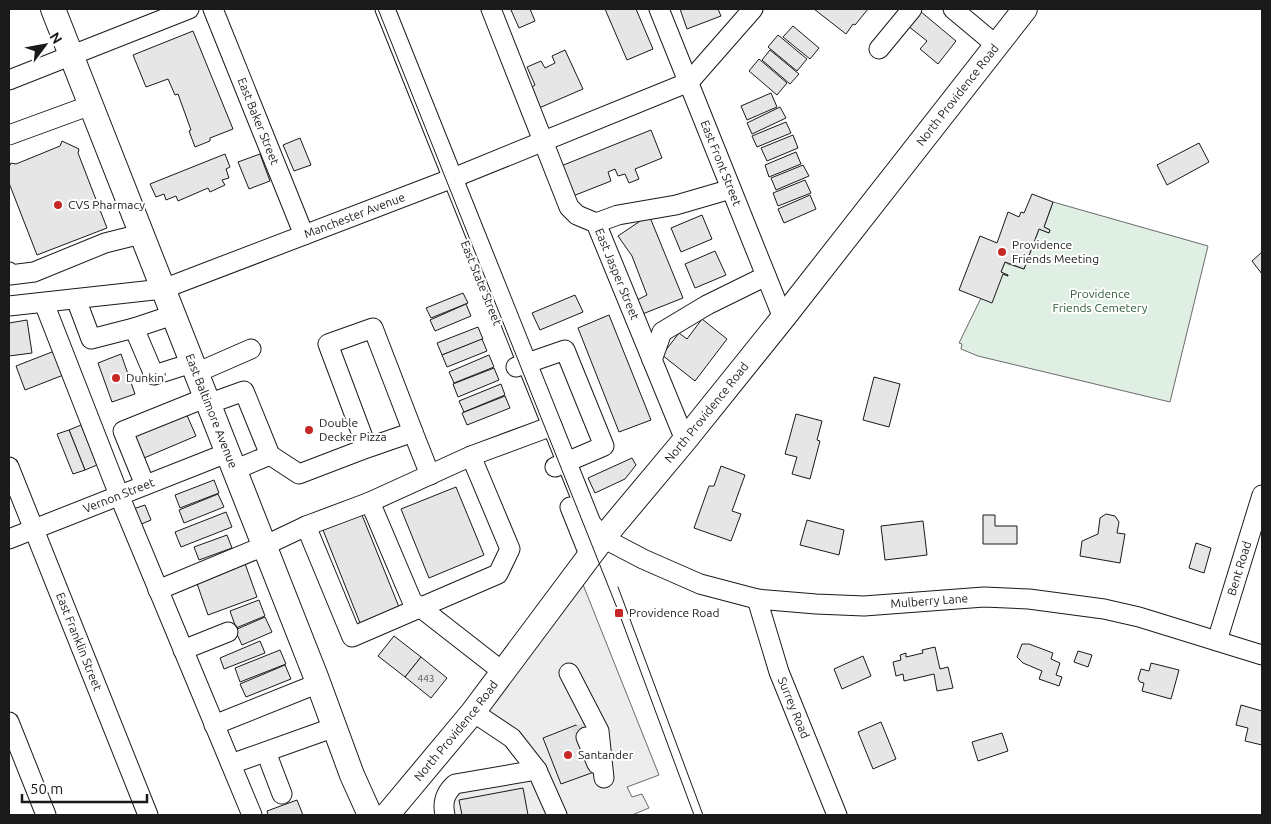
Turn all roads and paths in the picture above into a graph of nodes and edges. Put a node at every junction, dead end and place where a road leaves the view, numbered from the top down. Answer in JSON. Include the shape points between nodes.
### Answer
{"nodes":[{"id":1,"x":52,"y":9,"type":"edge"},
{"id":2,"x":189,"y":9,"type":"edge"},
{"id":3,"x":213,"y":9,"type":"edge"},
{"id":4,"x":371,"y":9,"type":"edge"},
{"id":5,"x":385,"y":9,"type":"edge"},
{"id":6,"x":491,"y":9,"type":"edge"},
{"id":7,"x":659,"y":9,"type":"edge"},
{"id":8,"x":753,"y":9,"type":"edge"},
{"id":9,"x":912,"y":9,"type":"edge"},
{"id":10,"x":953,"y":9,"type":"edge"},
{"id":11,"x":1025,"y":9,"type":"edge"},
{"id":12,"x":996,"y":45,"type":"junction"},
{"id":13,"x":878,"y":49,"type":"dead end"},
{"id":14,"x":72,"y":56,"type":"junction"},
{"id":15,"x":9,"y":80,"type":"edge"},
{"id":16,"x":688,"y":82,"type":"junction"},
{"id":17,"x":91,"y":104,"type":"junction"},
{"id":18,"x":9,"y":135,"type":"edge"},
{"id":19,"x":542,"y":140,"type":"junction"},
{"id":20,"x":447,"y":180,"type":"junction"},
{"id":21,"x":732,"y":189,"type":"junction"},
{"id":22,"x":596,"y":223,"type":"junction"},
{"id":23,"x":141,"y":234,"type":"junction"},
{"id":24,"x":304,"y":235,"type":"junction"},
{"id":25,"x":9,"y":273,"type":"edge"},
{"id":26,"x":766,"y":276,"type":"junction"},
{"id":27,"x":163,"y":289,"type":"junction"},
{"id":28,"x":76,"y":299,"type":"junction"},
{"id":29,"x":44,"y":303,"type":"junction"},
{"id":30,"x":9,"y":306,"type":"edge"},
{"id":31,"x":173,"y":315,"type":"junction"},
{"id":32,"x":783,"y":318,"type":"junction"},
{"id":33,"x":134,"y":328,"type":"junction"},
{"id":34,"x":251,"y":349,"type":"dead end"},
{"id":35,"x":652,"y":360,"type":"junction"},
{"id":36,"x":520,"y":365,"type":"junction"},
{"id":37,"x":194,"y":368,"type":"junction"},
{"id":38,"x":207,"y":401,"type":"junction"},
{"id":39,"x":546,"y":428,"type":"junction"},
{"id":40,"x":413,"y":432,"type":"junction"},
{"id":41,"x":685,"y":440,"type":"junction"},
{"id":42,"x":367,"y":448,"type":"junction"},
{"id":43,"x":270,"y":455,"type":"junction"},
{"id":44,"x":471,"y":456,"type":"junction"},
{"id":45,"x":231,"y":462,"type":"junction"},
{"id":46,"x":560,"y":465,"type":"junction"},
{"id":47,"x":9,"y":467,"type":"edge"},
{"id":48,"x":430,"y":475,"type":"junction"},
{"id":49,"x":146,"y":485,"type":"junction"},
{"id":50,"x":119,"y":495,"type":"junction"},
{"id":51,"x":1262,"y":495,"type":"edge"},
{"id":52,"x":370,"y":502,"type":"junction"},
{"id":53,"x":306,"y":526,"type":"junction"},
{"id":54,"x":33,"y":529,"type":"junction"},
{"id":55,"x":604,"y":538,"type":"junction"},
{"id":56,"x":9,"y":539,"type":"edge"},
{"id":57,"x":264,"y":546,"type":"junction"},
{"id":58,"x":590,"y":557,"type":"junction"},
{"id":59,"x":158,"y":590,"type":"junction"},
{"id":60,"x":757,"y":599,"type":"junction"},
{"id":61,"x":420,"y":608,"type":"junction"},
{"id":62,"x":228,"y":632,"type":"dead end"},
{"id":63,"x":1217,"y":641,"type":"junction"},
{"id":64,"x":183,"y":650,"type":"junction"},
{"id":65,"x":1262,"y":655,"type":"edge"},
{"id":66,"x":503,"y":672,"type":"junction"},
{"id":67,"x":318,"y":683,"type":"junction"},
{"id":68,"x":473,"y":712,"type":"junction"},
{"id":69,"x":9,"y":722,"type":"edge"},
{"id":70,"x":214,"y":724,"type":"junction"},
{"id":71,"x":335,"y":727,"type":"junction"},
{"id":72,"x":266,"y":752,"type":"junction"},
{"id":73,"x":231,"y":764,"type":"junction"},
{"id":74,"x":537,"y":770,"type":"junction"},
{"id":75,"x":604,"y":778,"type":"joint"},
{"id":76,"x":282,"y":794,"type":"dead end"},
{"id":77,"x":46,"y":815,"type":"edge"},
{"id":78,"x":147,"y":815,"type":"edge"},
{"id":79,"x":252,"y":815,"type":"edge"},
{"id":80,"x":370,"y":815,"type":"edge"},
{"id":81,"x":387,"y":815,"type":"edge"},
{"id":82,"x":445,"y":815,"type":"edge"},
{"id":83,"x":557,"y":815,"type":"edge"},
{"id":84,"x":837,"y":815,"type":"edge"}],
"edges":[{"from":1,"to":14,"type":"main road","name":"East Baltimore Avenue"},
{"from":2,"to":14,"type":"street"},
{"from":3,"to":24,"type":"street","name":"East Baker Street"},
{"from":4,"to":20,"type":"street","name":"East State Street"},
{"from":5,"to":20,"type":"street","name":"East State Street"},
{"from":6,"to":19,"type":"street","name":"East Jasper Street"},
{"from":7,"to":16,"type":"street","name":"East Front Street"},
{"from":8,"to":16,"type":"street"},
{"from":9,"to":13,"type":"street"},
{"from":10,"to":12,"type":"street"},
{"from":11,"to":12,"type":"main road","name":"North Providence Road"},
{"from":12,"to":32,"type":"main road","name":"North Providence Road"},
{"from":14,"to":15,"type":"street"},
{"from":14,"to":17,"type":"main road","name":"East Baltimore Avenue"},
{"from":16,"to":19,"type":"street","name":"Manchester Avenue"},
{"from":16,"to":21,"type":"street","name":"East Front Street"},
{"from":17,"to":18,"type":"street"},
{"from":17,"to":23,"type":"main road","name":"East Baltimore Avenue"},
{"from":19,"to":20,"type":"street","name":"Manchester Avenue"},
{"from":19,"to":22,"type":"street","name":"East Jasper Street","via":[[569,208]]},
{"from":20,"to":24,"type":"street","name":"Manchester Avenue"},
{"from":20,"to":36,"type":"street","name":"East State Street"},
{"from":21,"to":22,"type":"street","via":[[676,206],[618,215]]},
{"from":21,"to":26,"type":"street","name":"East Front Street"},
{"from":22,"to":35,"type":"street","name":"East Jasper Street"},
{"from":23,"to":25,"type":"street","via":[[105,243],[34,272]]},
{"from":23,"to":27,"type":"main road","name":"East Baltimore Avenue"},
{"from":24,"to":27,"type":"street","name":"Manchester Avenue"},
{"from":26,"to":32,"type":"street","name":"East Front Street"},
{"from":26,"to":35,"type":"street","via":[[662,332]]},
{"from":27,"to":28,"type":"street","name":"Manchester Avenue"},
{"from":27,"to":31,"type":"main road","name":"East Baltimore Avenue"},
{"from":28,"to":29,"type":"street","name":"Manchester Avenue"},
{"from":28,"to":33,"type":"street","via":[[91,339]]},
{"from":29,"to":30,"type":"street","name":"Manchester Avenue"},
{"from":29,"to":50,"type":"street"},
{"from":31,"to":33,"type":"street"},
{"from":31,"to":37,"type":"main road","name":"East Baltimore Avenue"},
{"from":32,"to":41,"type":"main road","name":"North Providence Road"},
{"from":33,"to":37,"type":"street","via":[[154,375]]},
{"from":34,"to":37,"type":"street"},
{"from":35,"to":41,"type":"street","name":"East Jasper Street"},
{"from":36,"to":39,"type":"street","name":"East State Street"},
{"from":36,"to":46,"type":"street","via":[[565,350],[604,446]]},
{"from":37,"to":38,"type":"main road","name":"East Baltimore Avenue"},
{"from":38,"to":43,"type":"street","via":[[244,391]]},
{"from":38,"to":45,"type":"main road","name":"East Baltimore Avenue"},
{"from":38,"to":49,"type":"street","via":[[123,431]]},
{"from":39,"to":44,"type":"street"},
{"from":39,"to":46,"type":"street","name":"East State Street"},
{"from":40,"to":42,"type":"street"},
{"from":40,"to":42,"type":"street","via":[[373,328],[328,344]]},
{"from":40,"to":48,"type":"street"},
{"from":41,"to":55,"type":"main road","name":"North Providence Road"},
{"from":42,"to":43,"type":"street","via":[[299,474]]},
{"from":43,"to":45,"type":"street","name":"Vernon Street"},
{"from":44,"to":48,"type":"street"},
{"from":44,"to":61,"type":"street","via":[[510,549],[498,574]]},
{"from":45,"to":49,"type":"street","name":"Vernon Street"},
{"from":45,"to":57,"type":"main road","name":"East Baltimore Avenue"},
{"from":46,"to":55,"type":"street","name":"East State Street","via":[[590,523]]},
{"from":46,"to":58,"type":"street","name":"East State Street"},
{"from":47,"to":54,"type":"street","name":"East Franklin Street"},
{"from":48,"to":52,"type":"street"},
{"from":49,"to":50,"type":"street","name":"Vernon Street"},
{"from":50,"to":54,"type":"street","name":"Vernon Street"},
{"from":50,"to":59,"type":"street"},
{"from":51,"to":63,"type":"street","name":"Bent Road"},
{"from":52,"to":53,"type":"street"},
{"from":52,"to":61,"type":"street","via":[[412,601]]},
{"from":53,"to":57,"type":"street"},
{"from":53,"to":61,"type":"street","via":[[352,637]]},
{"from":54,"to":56,"type":"street","name":"Vernon Street"},
{"from":54,"to":78,"type":"street","name":"East Franklin Street"},
{"from":55,"to":58,"type":"main road","name":"North Providence Road"},
{"from":55,"to":60,"type":"street","name":"Mulberry Lane","via":[[700,584]]},
{"from":57,"to":59,"type":"street"},
{"from":57,"to":67,"type":"main road","name":"East Baltimore Avenue"},
{"from":58,"to":66,"type":"main road","name":"North Providence Road"},
{"from":59,"to":64,"type":"street"},
{"from":60,"to":63,"type":"street","name":"Mulberry Lane","via":[[864,606],[984,597],[1028,600],[1104,609]]},
{"from":60,"to":84,"type":"street","name":"Surrey Road","via":[[779,672]]},
{"from":61,"to":66,"type":"street"},
{"from":62,"to":64,"type":"street"},
{"from":63,"to":65,"type":"street","name":"Mulberry Lane"},
{"from":64,"to":70,"type":"street"},
{"from":66,"to":68,"type":"main road","name":"North Providence Road"},
{"from":67,"to":70,"type":"street"},
{"from":67,"to":71,"type":"main road","name":"East Baltimore Avenue"},
{"from":68,"to":74,"type":"street","via":[[512,738]]},
{"from":68,"to":81,"type":"main road","name":"North Providence Road"},
{"from":69,"to":77,"type":"street"},
{"from":70,"to":73,"type":"street"},
{"from":71,"to":72,"type":"street"},
{"from":71,"to":80,"type":"main road","name":"East Baltimore Avenue"},
{"from":72,"to":73,"type":"street"},
{"from":72,"to":76,"type":"street"},
{"from":73,"to":79,"type":"street"},
{"from":74,"to":82,"type":"street","via":[[455,784],[448,790],[443,804]]},
{"from":74,"to":83,"type":"street"},
{"from":75,"to":75,"type":"street","via":[[583,730],[570,673],[599,731]]}]}
